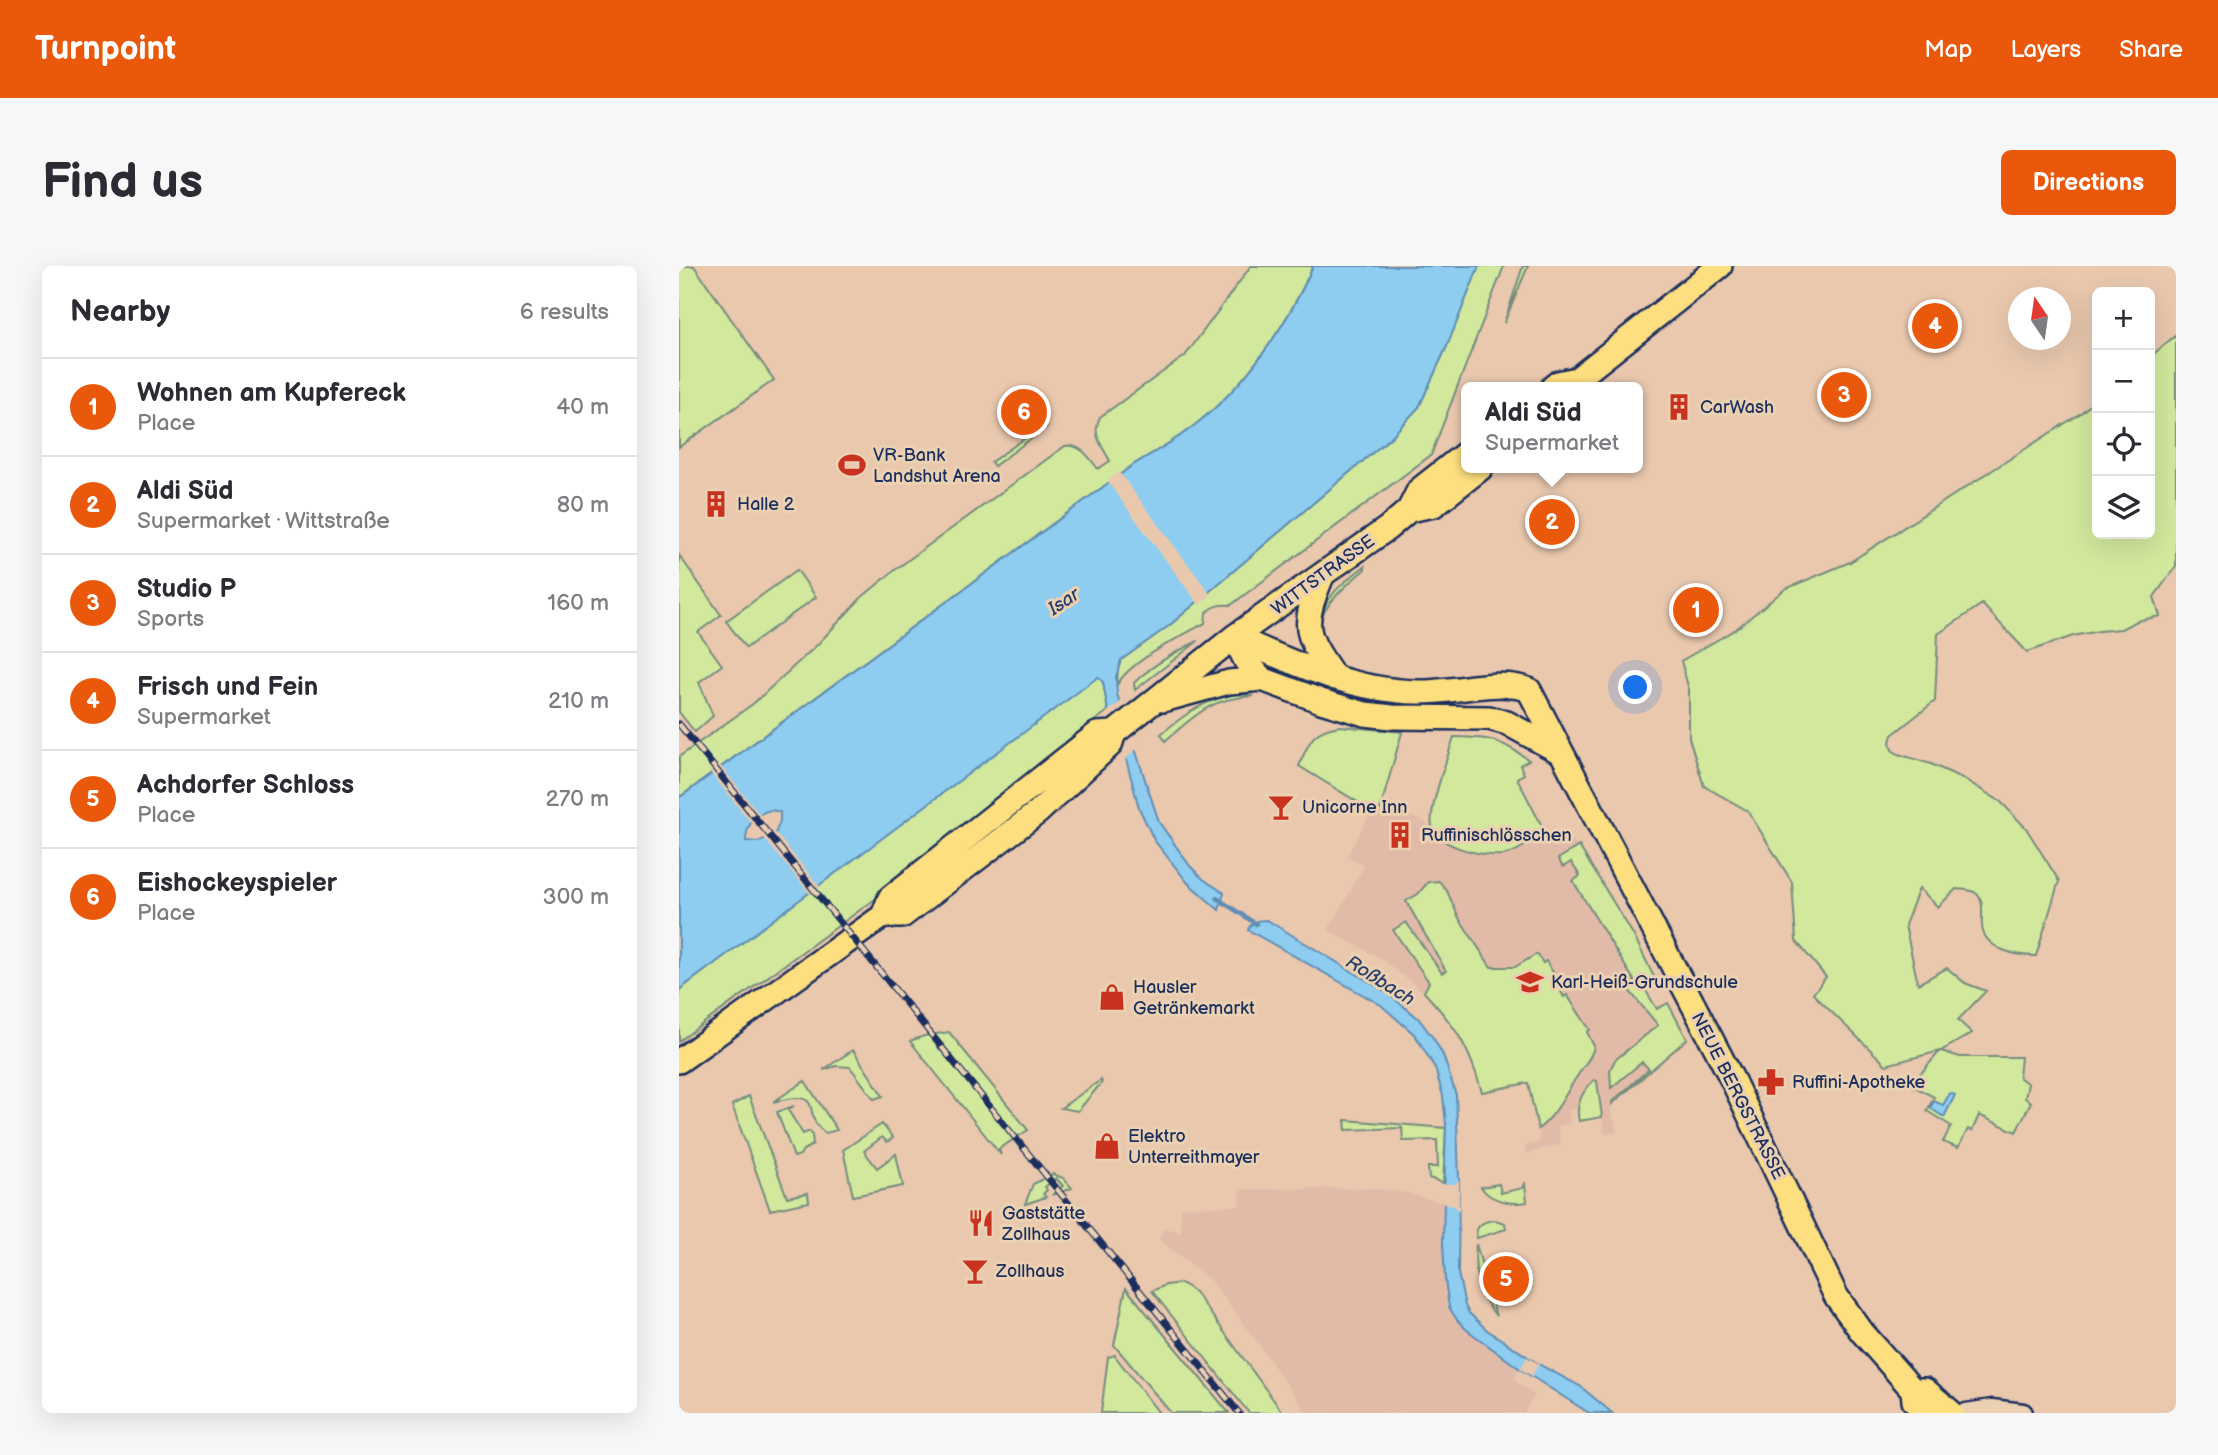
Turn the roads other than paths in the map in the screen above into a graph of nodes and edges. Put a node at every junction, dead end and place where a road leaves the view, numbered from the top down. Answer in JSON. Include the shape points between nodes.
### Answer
{"nodes":[{"id":1,"x":1720,"y":266,"type":"edge"},
{"id":2,"x":1577,"y":382,"type":"edge"},
{"id":3,"x":1461,"y":457,"type":"edge"},
{"id":4,"x":1475,"y":473,"type":"edge"},
{"id":5,"x":1409,"y":510,"type":"junction"},
{"id":6,"x":1322,"y":576,"type":"junction"},
{"id":7,"x":1234,"y":637,"type":"junction"},
{"id":8,"x":1335,"y":678,"type":"junction"},
{"id":9,"x":1262,"y":679,"type":"junction"},
{"id":10,"x":1529,"y":690,"type":"junction"},
{"id":11,"x":1150,"y":705,"type":"junction"},
{"id":12,"x":1437,"y":718,"type":"junction"},
{"id":13,"x":1560,"y":752,"type":"junction"},
{"id":14,"x":679,"y":1061,"type":"edge"},
{"id":15,"x":1913,"y":1390,"type":"junction"},
{"id":16,"x":1926,"y":1413,"type":"edge"},
{"id":17,"x":1952,"y":1413,"type":"edge"},
{"id":18,"x":1966,"y":1413,"type":"edge"},
{"id":19,"x":2023,"y":1413,"type":"edge"}],
"edges":[{"from":1,"to":2,"type":"main road"},
{"from":3,"to":5,"type":"main road","name":"WITTSTRASSE","via":[[1419,490]]},
{"from":4,"to":5,"type":"main road","name":"WITTSTRASSE","via":[[1434,505]]},
{"from":5,"to":6,"type":"main road","name":"WITTSTRASSE"},
{"from":6,"to":7,"type":"main road","name":"WITTSTRASSE"},
{"from":6,"to":8,"type":"main road","via":[[1307,625],[1313,647]]},
{"from":7,"to":8,"type":"main road"},
{"from":7,"to":9,"type":"main road"},
{"from":7,"to":11,"type":"main road","name":"WITTSTRASSE"},
{"from":8,"to":10,"type":"main road","via":[[1417,692],[1506,684]]},
{"from":9,"to":11,"type":"main road","via":[[1229,682]]},
{"from":9,"to":12,"type":"main road","via":[[1365,714]]},
{"from":10,"to":12,"type":"main road"},
{"from":10,"to":13,"type":"main road","name":"NEUE BERGSTRASSE"},
{"from":11,"to":14,"type":"main road","name":"WITTSTRASSE","via":[[1114,733],[1097,734],[890,898],[883,916]]},
{"from":12,"to":13,"type":"main road","via":[[1489,718]]},
{"from":13,"to":15,"type":"main road","name":"NEUE BERGSTRASSE","via":[[1732,1079],[1836,1296]]},
{"from":15,"to":16,"type":"main road","name":"NEUE BERGSTRASSE","via":[[1914,1401]]},
{"from":15,"to":17,"type":"main road","via":[[1925,1390]]},
{"from":18,"to":19,"type":"street","via":[[1992,1409]]}]}
